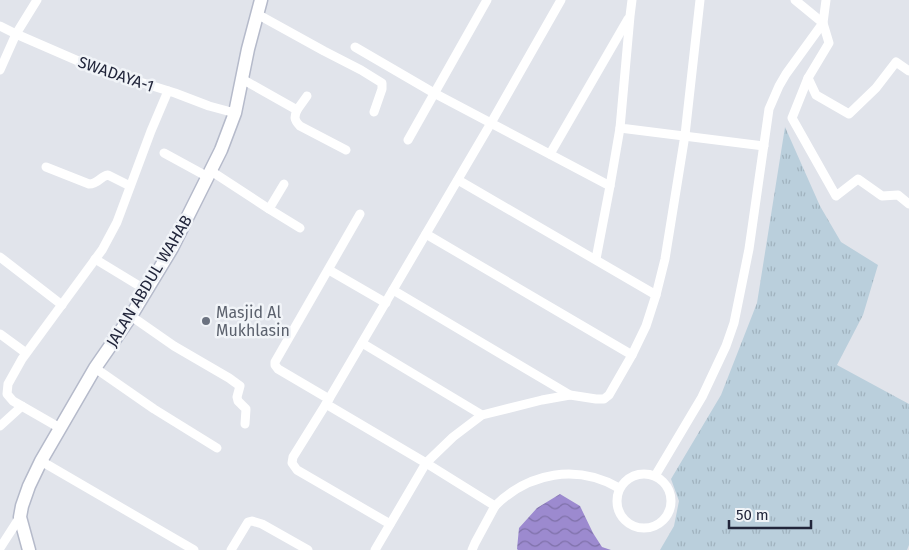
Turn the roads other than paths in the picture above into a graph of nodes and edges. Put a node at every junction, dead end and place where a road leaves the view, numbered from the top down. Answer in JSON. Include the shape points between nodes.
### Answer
{"nodes":[{"id":1,"x":37,"y":0,"type":"edge"},
{"id":2,"x":261,"y":0,"type":"edge"},
{"id":3,"x":487,"y":0,"type":"edge"},
{"id":4,"x":561,"y":0,"type":"edge"},
{"id":5,"x":632,"y":0,"type":"edge"},
{"id":6,"x":700,"y":0,"type":"edge"},
{"id":7,"x":795,"y":0,"type":"edge"},
{"id":8,"x":826,"y":0,"type":"edge"},
{"id":9,"x":257,"y":14,"type":"junction"},
{"id":10,"x":630,"y":16,"type":"junction"},
{"id":11,"x":823,"y":23,"type":"junction"},
{"id":12,"x":0,"y":26,"type":"edge"},
{"id":13,"x":16,"y":34,"type":"junction"},
{"id":14,"x":355,"y":47,"type":"dead end"},
{"id":15,"x":0,"y":70,"type":"edge"},
{"id":16,"x":909,"y":71,"type":"edge"},
{"id":17,"x":808,"y":78,"type":"junction"},
{"id":18,"x":242,"y":79,"type":"junction"},
{"id":19,"x":172,"y":92,"type":"junction"},
{"id":20,"x":434,"y":93,"type":"junction"},
{"id":21,"x":307,"y":96,"type":"dead end"},
{"id":22,"x":297,"y":110,"type":"junction"},
{"id":23,"x":374,"y":112,"type":"dead end"},
{"id":24,"x":235,"y":113,"type":"junction"},
{"id":25,"x":491,"y":124,"type":"junction"},
{"id":26,"x":620,"y":128,"type":"junction"},
{"id":27,"x":686,"y":135,"type":"junction"},
{"id":28,"x":408,"y":140,"type":"dead end"},
{"id":29,"x":764,"y":146,"type":"junction"},
{"id":30,"x":346,"y":150,"type":"dead end"},
{"id":31,"x":164,"y":153,"type":"dead end"},
{"id":32,"x":550,"y":154,"type":"junction"},
{"id":33,"x":46,"y":167,"type":"dead end"},
{"id":34,"x":210,"y":174,"type":"junction"},
{"id":35,"x":458,"y":180,"type":"junction"},
{"id":36,"x":284,"y":184,"type":"dead end"},
{"id":37,"x":130,"y":186,"type":"junction"},
{"id":38,"x":610,"y":186,"type":"junction"},
{"id":39,"x":909,"y":204,"type":"edge"},
{"id":40,"x":269,"y":210,"type":"junction"},
{"id":41,"x":360,"y":214,"type":"dead end"},
{"id":42,"x":300,"y":228,"type":"dead end"},
{"id":43,"x":426,"y":234,"type":"junction"},
{"id":44,"x":0,"y":257,"type":"edge"},
{"id":45,"x":95,"y":259,"type":"junction"},
{"id":46,"x":596,"y":259,"type":"junction"},
{"id":47,"x":329,"y":270,"type":"junction"},
{"id":48,"x":146,"y":290,"type":"junction"},
{"id":49,"x":394,"y":290,"type":"junction"},
{"id":50,"x":656,"y":295,"type":"junction"},
{"id":51,"x":386,"y":303,"type":"junction"},
{"id":52,"x":62,"y":304,"type":"junction"},
{"id":53,"x":131,"y":316,"type":"junction"},
{"id":54,"x":0,"y":334,"type":"edge"},
{"id":55,"x":362,"y":343,"type":"junction"},
{"id":56,"x":26,"y":353,"type":"junction"},
{"id":57,"x":632,"y":355,"type":"junction"},
{"id":58,"x":95,"y":368,"type":"junction"},
{"id":59,"x":570,"y":395,"type":"junction"},
{"id":60,"x":328,"y":402,"type":"junction"},
{"id":61,"x":22,"y":406,"type":"junction"},
{"id":62,"x":482,"y":415,"type":"junction"},
{"id":63,"x":245,"y":424,"type":"dead end"},
{"id":64,"x":0,"y":426,"type":"edge"},
{"id":65,"x":60,"y":428,"type":"junction"},
{"id":66,"x":217,"y":448,"type":"dead end"},
{"id":67,"x":41,"y":461,"type":"junction"},
{"id":68,"x":426,"y":463,"type":"junction"},
{"id":69,"x":655,"y":476,"type":"junction"},
{"id":70,"x":618,"y":488,"type":"junction"},
{"id":71,"x":495,"y":506,"type":"junction"},
{"id":72,"x":20,"y":517,"type":"junction"},
{"id":73,"x":390,"y":524,"type":"junction"},
{"id":74,"x":0,"y":548,"type":"edge"},
{"id":75,"x":29,"y":550,"type":"edge"},
{"id":76,"x":194,"y":550,"type":"edge"},
{"id":77,"x":231,"y":550,"type":"edge"},
{"id":78,"x":308,"y":550,"type":"edge"},
{"id":79,"x":375,"y":550,"type":"edge"},
{"id":80,"x":472,"y":550,"type":"edge"}],
"edges":[{"from":1,"to":13,"type":"street"},
{"from":2,"to":9,"type":"street","name":"JALAN ABDUL WAHAB"},
{"from":3,"to":20,"type":"street"},
{"from":4,"to":25,"type":"street"},
{"from":5,"to":10,"type":"street"},
{"from":6,"to":27,"type":"street"},
{"from":7,"to":11,"type":"street"},
{"from":8,"to":11,"type":"street"},
{"from":9,"to":18,"type":"street","name":"JALAN ABDUL WAHAB"},
{"from":9,"to":23,"type":"street","via":[[382,83]]},
{"from":10,"to":26,"type":"street"},
{"from":10,"to":32,"type":"street"},
{"from":11,"to":17,"type":"street","via":[[828,43]]},
{"from":11,"to":29,"type":"street","via":[[779,86],[769,109]]},
{"from":12,"to":13,"type":"street","name":"SWADAYA-1"},
{"from":13,"to":15,"type":"street"},
{"from":13,"to":19,"type":"street","name":"SWADAYA-1","via":[[92,67]]},
{"from":14,"to":20,"type":"street"},
{"from":16,"to":17,"type":"street","via":[[896,62],[876,88],[849,114],[816,95]]},
{"from":17,"to":39,"type":"street","via":[[792,118],[836,196],[858,179],[882,196],[898,195]]},
{"from":18,"to":22,"type":"street"},
{"from":18,"to":24,"type":"street","name":"JALAN ABDUL WAHAB"},
{"from":19,"to":24,"type":"street","name":"SWADAYA-1"},
{"from":19,"to":37,"type":"street","via":[[151,131]]},
{"from":20,"to":25,"type":"street"},
{"from":20,"to":28,"type":"street"},
{"from":21,"to":22,"type":"street"},
{"from":22,"to":30,"type":"street","via":[[294,118],[300,126]]},
{"from":24,"to":34,"type":"street","name":"JALAN ABDUL WAHAB"},
{"from":25,"to":32,"type":"street"},
{"from":25,"to":35,"type":"street"},
{"from":26,"to":27,"type":"street"},
{"from":26,"to":38,"type":"street"},
{"from":27,"to":29,"type":"street"},
{"from":27,"to":50,"type":"street"},
{"from":29,"to":69,"type":"street","via":[[734,323],[702,397]]},
{"from":31,"to":34,"type":"street"},
{"from":32,"to":38,"type":"street"},
{"from":33,"to":37,"type":"street","via":[[89,184],[108,175]]},
{"from":34,"to":40,"type":"street"},
{"from":34,"to":48,"type":"street","name":"JALAN ABDUL WAHAB"},
{"from":35,"to":43,"type":"street"},
{"from":35,"to":46,"type":"street"},
{"from":36,"to":40,"type":"street"},
{"from":37,"to":45,"type":"street","via":[[117,222]]},
{"from":38,"to":46,"type":"street"},
{"from":40,"to":42,"type":"street"},
{"from":41,"to":47,"type":"street"},
{"from":43,"to":49,"type":"street"},
{"from":43,"to":57,"type":"street"},
{"from":44,"to":52,"type":"street"},
{"from":45,"to":48,"type":"street"},
{"from":45,"to":52,"type":"street"},
{"from":46,"to":50,"type":"street"},
{"from":47,"to":51,"type":"street"},
{"from":47,"to":60,"type":"street","via":[[275,362],[278,369]]},
{"from":48,"to":53,"type":"street","name":"JALAN ABDUL WAHAB"},
{"from":49,"to":51,"type":"street"},
{"from":49,"to":59,"type":"street"},
{"from":50,"to":57,"type":"street"},
{"from":51,"to":55,"type":"street"},
{"from":52,"to":56,"type":"street"},
{"from":53,"to":58,"type":"street","name":"JALAN ABDUL WAHAB"},
{"from":53,"to":63,"type":"street","via":[[240,386],[237,397],[246,409]]},
{"from":54,"to":56,"type":"street"},
{"from":55,"to":60,"type":"street"},
{"from":55,"to":62,"type":"street"},
{"from":56,"to":61,"type":"street","via":[[7,390],[10,398]]},
{"from":57,"to":59,"type":"street","via":[[604,399]]},
{"from":58,"to":65,"type":"street","name":"JALAN ABDUL WAHAB"},
{"from":58,"to":66,"type":"street"},
{"from":59,"to":62,"type":"street"},
{"from":60,"to":68,"type":"street"},
{"from":60,"to":73,"type":"street","via":[[292,463],[297,470]]},
{"from":61,"to":64,"type":"street"},
{"from":61,"to":65,"type":"street"},
{"from":62,"to":68,"type":"street","via":[[453,436]]},
{"from":65,"to":67,"type":"street","name":"JALAN ABDUL WAHAB"},
{"from":67,"to":72,"type":"street","name":"JALAN ABDUL WAHAB"},
{"from":67,"to":76,"type":"street"},
{"from":68,"to":71,"type":"street"},
{"from":68,"to":73,"type":"street"},
{"from":69,"to":70,"type":"street","via":[[634,474]]},
{"from":69,"to":70,"type":"street","via":[[665,483],[671,505],[667,516],[658,525],[641,528],[625,521],[618,512]]},
{"from":70,"to":71,"type":"street","via":[[576,475],[541,477],[510,493]]},
{"from":71,"to":80,"type":"street"},
{"from":72,"to":74,"type":"street"},
{"from":72,"to":75,"type":"street"},
{"from":73,"to":79,"type":"street"},
{"from":77,"to":78,"type":"street","via":[[248,522],[252,521]]}]}
